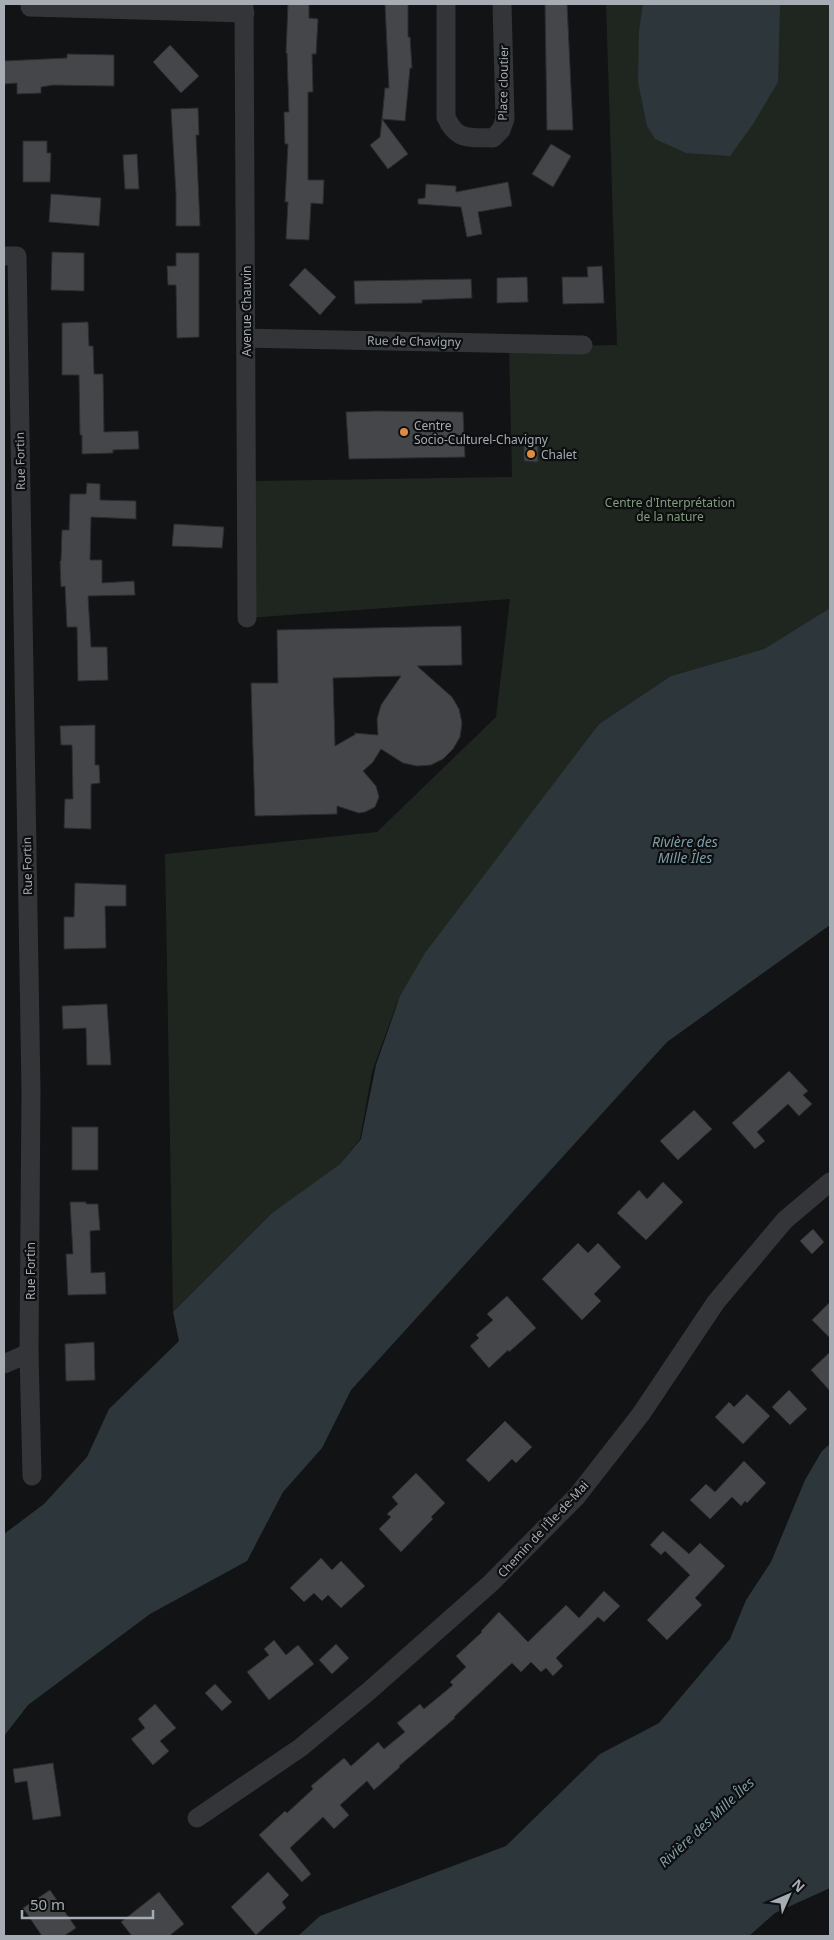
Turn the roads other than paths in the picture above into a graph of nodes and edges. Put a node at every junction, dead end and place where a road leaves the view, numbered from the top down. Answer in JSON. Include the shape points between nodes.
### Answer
{"nodes":[{"id":1,"x":446,"y":4,"type":"edge"},
{"id":2,"x":502,"y":4,"type":"edge"},
{"id":3,"x":30,"y":7,"type":"dead end"},
{"id":4,"x":244,"y":8,"type":"edge"},
{"id":5,"x":10,"y":256,"type":"edge"},
{"id":6,"x":246,"y":338,"type":"junction"},
{"id":7,"x":583,"y":345,"type":"dead end"},
{"id":8,"x":246,"y":618,"type":"dead end"},
{"id":9,"x":830,"y":1182,"type":"edge"},
{"id":10,"x":30,"y":1353,"type":"junction"},
{"id":11,"x":4,"y":1364,"type":"edge"},
{"id":12,"x":32,"y":1476,"type":"dead end"},
{"id":13,"x":197,"y":1818,"type":"dead end"}],
"edges":[{"from":1,"to":2,"type":"street","name":"Place cloutier","via":[[446,117],[452,128],[465,137],[493,138],[505,119]]},
{"from":3,"to":4,"type":"street"},
{"from":4,"to":6,"type":"street","name":"Avenue Chauvin"},
{"from":5,"to":10,"type":"street","name":"Rue Fortin","via":[[31,1090]]},
{"from":6,"to":7,"type":"street","name":"Rue de Chavigny"},
{"from":6,"to":8,"type":"street","name":"Avenue Chauvin"},
{"from":9,"to":13,"type":"street","name":"Chemin de l'Île-de-Mai","via":[[785,1220],[716,1302],[641,1414],[576,1496],[491,1583],[370,1691],[300,1748]]},
{"from":10,"to":11,"type":"street"},
{"from":10,"to":12,"type":"street","name":"Rue Fortin"}]}
